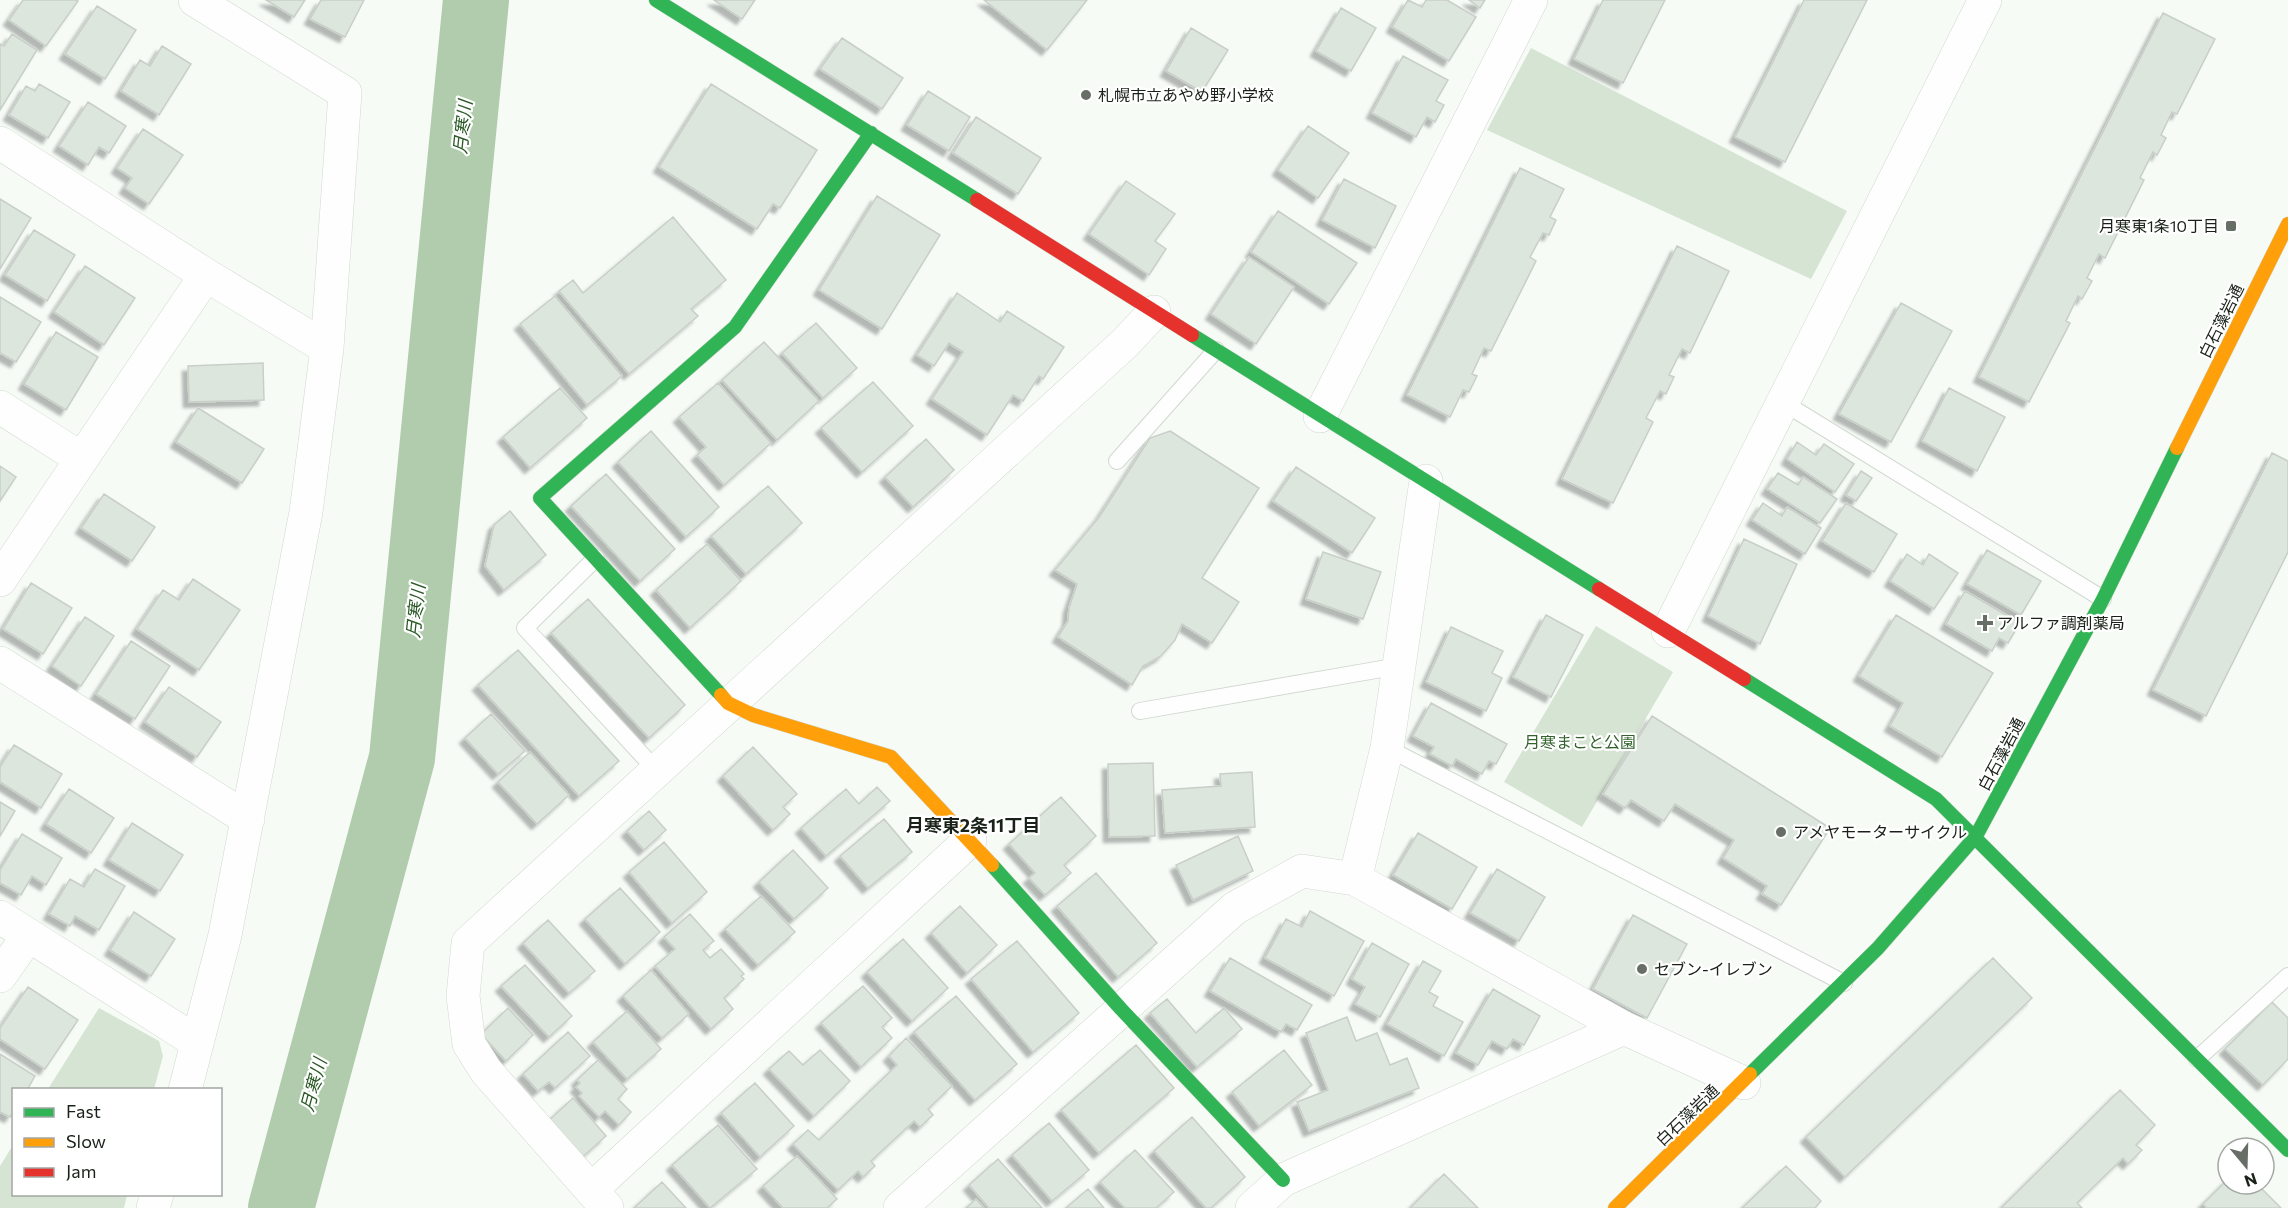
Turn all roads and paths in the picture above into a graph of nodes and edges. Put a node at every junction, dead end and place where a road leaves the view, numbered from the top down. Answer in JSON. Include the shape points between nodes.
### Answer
{"nodes":[{"id":1,"x":196,"y":0,"type":"edge"},
{"id":2,"x":656,"y":0,"type":"edge"},
{"id":3,"x":1530,"y":0,"type":"edge"},
{"id":4,"x":1985,"y":0,"type":"edge"},
{"id":5,"x":871,"y":133,"type":"junction"},
{"id":6,"x":0,"y":143,"type":"edge"},
{"id":7,"x":2288,"y":224,"type":"edge"},
{"id":8,"x":206,"y":275,"type":"junction"},
{"id":9,"x":1154,"y":312,"type":"junction"},
{"id":10,"x":327,"y":348,"type":"junction"},
{"id":11,"x":1216,"y":350,"type":"junction"},
{"id":12,"x":1784,"y":403,"type":"junction"},
{"id":13,"x":0,"y":407,"type":"edge"},
{"id":14,"x":1320,"y":416,"type":"junction"},
{"id":15,"x":81,"y":459,"type":"junction"},
{"id":16,"x":1117,"y":461,"type":"dead end"},
{"id":17,"x":1426,"y":481,"type":"junction"},
{"id":18,"x":596,"y":558,"type":"junction"},
{"id":19,"x":0,"y":580,"type":"edge"},
{"id":20,"x":2103,"y":599,"type":"junction"},
{"id":21,"x":1668,"y":631,"type":"junction"},
{"id":22,"x":0,"y":663,"type":"edge"},
{"id":23,"x":1399,"y":666,"type":"junction"},
{"id":24,"x":728,"y":703,"type":"junction"},
{"id":25,"x":1140,"y":711,"type":"dead end"},
{"id":26,"x":1387,"y":748,"type":"junction"},
{"id":27,"x":656,"y":770,"type":"junction"},
{"id":28,"x":248,"y":819,"type":"junction"},
{"id":29,"x":1976,"y":836,"type":"junction"},
{"id":30,"x":970,"y":840,"type":"junction"},
{"id":31,"x":1355,"y":879,"type":"junction"},
{"id":32,"x":0,"y":917,"type":"edge"},
{"id":33,"x":28,"y":936,"type":"junction"},
{"id":34,"x":0,"y":976,"type":"edge"},
{"id":35,"x":2288,"y":976,"type":"edge"},
{"id":36,"x":1844,"y":983,"type":"junction"},
{"id":37,"x":1121,"y":1009,"type":"junction"},
{"id":38,"x":1624,"y":1028,"type":"junction"},
{"id":39,"x":197,"y":1042,"type":"junction"},
{"id":40,"x":2197,"y":1059,"type":"junction"},
{"id":41,"x":1744,"y":1083,"type":"junction"},
{"id":42,"x":185,"y":1088,"type":"edge"},
{"id":43,"x":2288,"y":1150,"type":"edge"},
{"id":44,"x":1283,"y":1180,"type":"junction"},
{"id":45,"x":599,"y":1199,"type":"edge"},
{"id":46,"x":900,"y":1208,"type":"edge"},
{"id":47,"x":1252,"y":1208,"type":"edge"},
{"id":48,"x":1615,"y":1208,"type":"edge"}],
"edges":[{"from":1,"to":10,"type":"street","via":[[345,93]]},
{"from":2,"to":5,"type":"street"},
{"from":3,"to":14,"type":"street"},
{"from":4,"to":12,"type":"street"},
{"from":5,"to":9,"type":"street"},
{"from":5,"to":18,"type":"street","via":[[735,327],[540,498]]},
{"from":6,"to":8,"type":"street"},
{"from":7,"to":20,"type":"street","name":"白石藻岩通"},
{"from":8,"to":10,"type":"street"},
{"from":8,"to":15,"type":"street"},
{"from":9,"to":11,"type":"street"},
{"from":9,"to":24,"type":"street","via":[[1125,343]]},
{"from":10,"to":28,"type":"street","via":[[306,512]]},
{"from":11,"to":14,"type":"street"},
{"from":11,"to":16,"type":"lane"},
{"from":12,"to":20,"type":"lane"},
{"from":12,"to":21,"type":"street"},
{"from":13,"to":15,"type":"street"},
{"from":14,"to":17,"type":"street"},
{"from":15,"to":19,"type":"street"},
{"from":17,"to":21,"type":"street"},
{"from":17,"to":23,"type":"street"},
{"from":18,"to":24,"type":"street"},
{"from":18,"to":27,"type":"lane","via":[[525,628]]},
{"from":20,"to":29,"type":"street","name":"白石藻岩通"},
{"from":21,"to":29,"type":"street","via":[[1936,799]]},
{"from":22,"to":28,"type":"street"},
{"from":23,"to":25,"type":"lane"},
{"from":23,"to":26,"type":"street"},
{"from":24,"to":27,"type":"street"},
{"from":24,"to":30,"type":"street","via":[[753,715],[891,757]]},
{"from":26,"to":31,"type":"street"},
{"from":26,"to":36,"type":"lane"},
{"from":27,"to":45,"type":"street","via":[[468,943],[463,996],[469,1044],[486,1071]]},
{"from":28,"to":39,"type":"street","via":[[225,935]]},
{"from":29,"to":36,"type":"street","name":"白石藻岩通"},
{"from":29,"to":40,"type":"street"},
{"from":30,"to":37,"type":"street"},
{"from":30,"to":45,"type":"street"},
{"from":31,"to":37,"type":"street","via":[[1302,872],[1235,908]]},
{"from":31,"to":38,"type":"street"},
{"from":32,"to":33,"type":"street"},
{"from":33,"to":34,"type":"street"},
{"from":33,"to":39,"type":"street"},
{"from":35,"to":40,"type":"lane"},
{"from":36,"to":41,"type":"street","name":"白石藻岩通"},
{"from":37,"to":44,"type":"street"},
{"from":37,"to":46,"type":"street"},
{"from":38,"to":41,"type":"street"},
{"from":38,"to":44,"type":"street"},
{"from":39,"to":42,"type":"street"},
{"from":40,"to":43,"type":"street"},
{"from":41,"to":48,"type":"street","name":"白石藻岩通"},
{"from":44,"to":47,"type":"street"}]}
